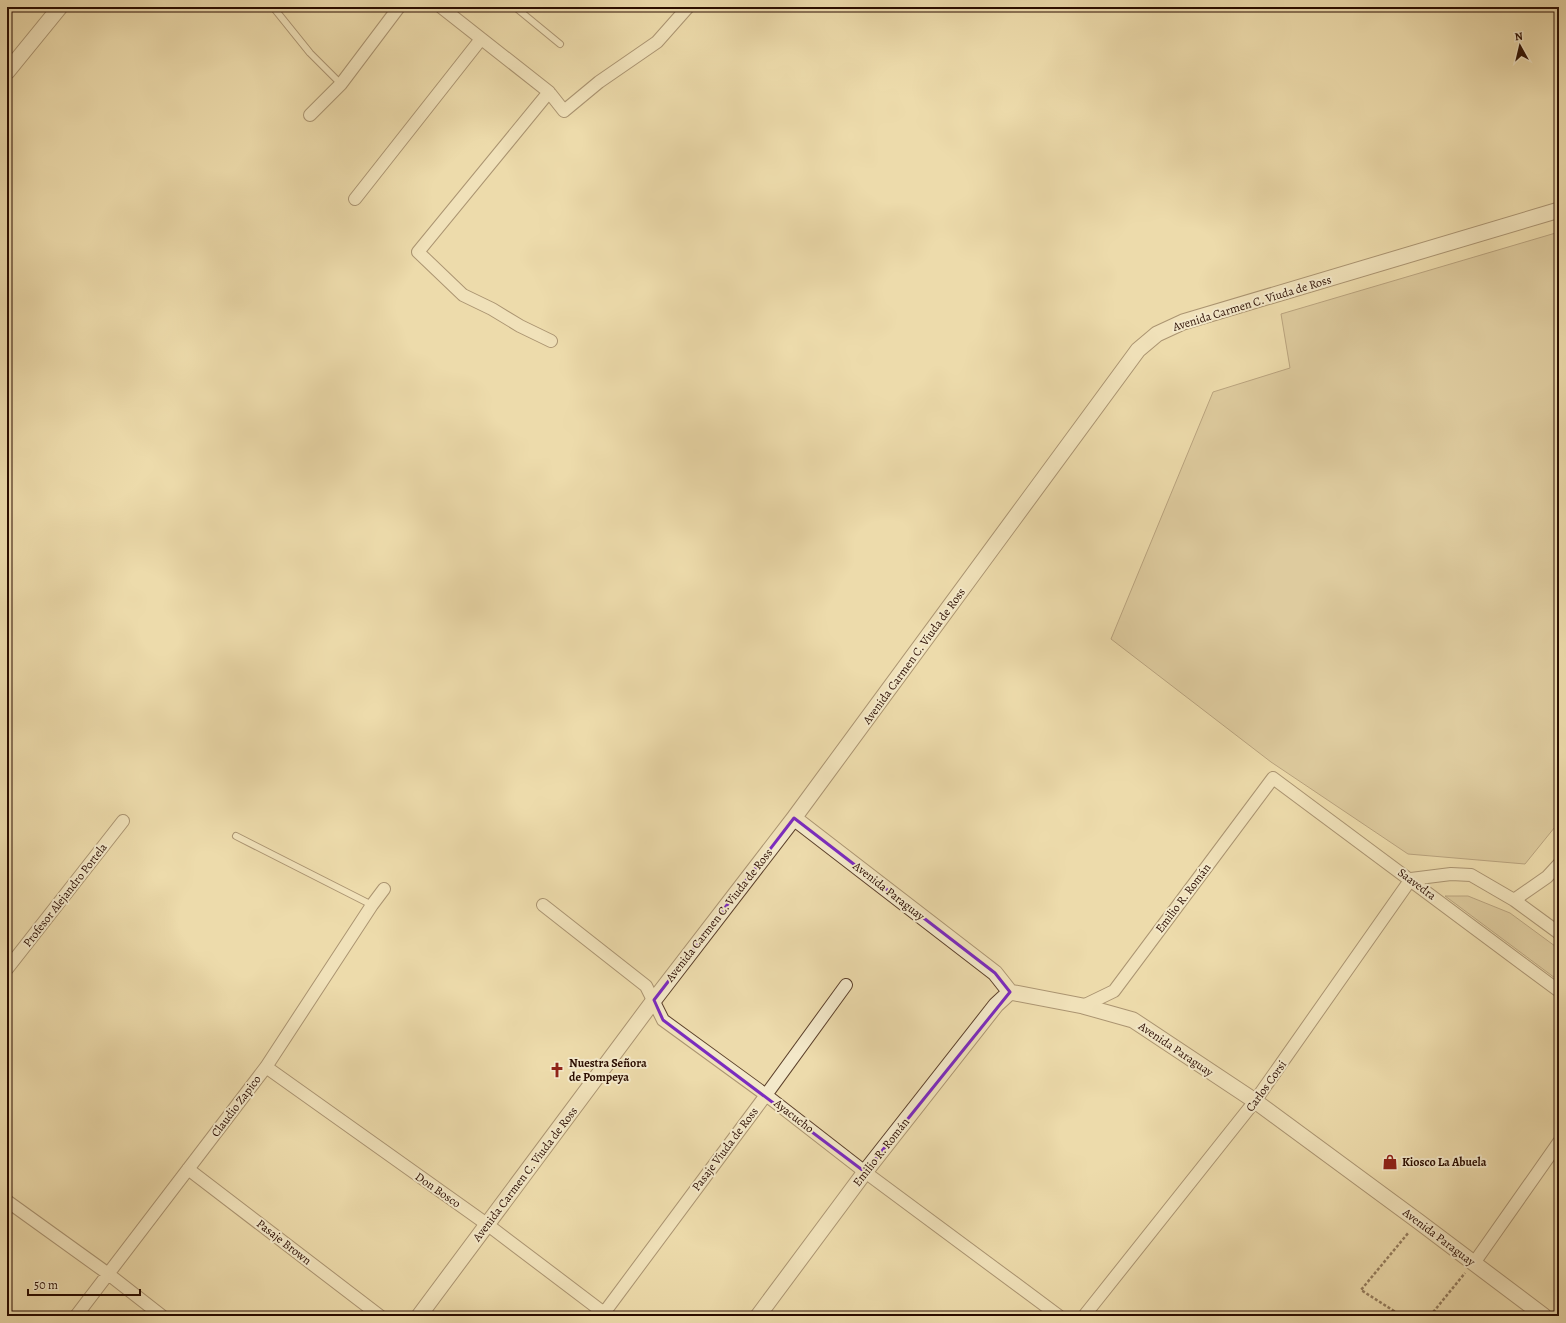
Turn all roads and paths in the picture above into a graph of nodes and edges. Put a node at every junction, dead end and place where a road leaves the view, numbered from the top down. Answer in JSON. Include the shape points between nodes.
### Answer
{"nodes":[{"id":1,"x":60,"y":7,"type":"edge"},
{"id":2,"x":273,"y":7,"type":"edge"},
{"id":3,"x":399,"y":7,"type":"edge"},
{"id":4,"x":441,"y":7,"type":"edge"},
{"id":5,"x":515,"y":7,"type":"edge"},
{"id":6,"x":688,"y":7,"type":"edge"},
{"id":7,"x":481,"y":39,"type":"junction"},
{"id":8,"x":560,"y":44,"type":"dead end"},
{"id":9,"x":7,"y":72,"type":"edge"},
{"id":10,"x":341,"y":84,"type":"junction"},
{"id":11,"x":549,"y":92,"type":"junction"},
{"id":12,"x":310,"y":115,"type":"dead end"},
{"id":13,"x":355,"y":198,"type":"dead end"},
{"id":14,"x":1559,"y":210,"type":"edge"},
{"id":15,"x":551,"y":341,"type":"dead end"},
{"id":16,"x":1273,"y":778,"type":"joint"},
{"id":17,"x":794,"y":818,"type":"junction"},
{"id":18,"x":123,"y":821,"type":"dead end"},
{"id":19,"x":236,"y":836,"type":"dead end"},
{"id":20,"x":1559,"y":864,"type":"edge"},
{"id":21,"x":1410,"y":879,"type":"junction"},
{"id":22,"x":384,"y":889,"type":"dead end"},
{"id":23,"x":1514,"y":900,"type":"junction"},
{"id":24,"x":372,"y":905,"type":"junction"},
{"id":25,"x":543,"y":905,"type":"dead end"},
{"id":26,"x":1559,"y":933,"type":"edge"},
{"id":27,"x":7,"y":969,"type":"edge"},
{"id":28,"x":846,"y":985,"type":"dead end"},
{"id":29,"x":1559,"y":991,"type":"edge"},
{"id":30,"x":1010,"y":992,"type":"junction"},
{"id":31,"x":654,"y":1000,"type":"junction"},
{"id":32,"x":1083,"y":1006,"type":"junction"},
{"id":33,"x":266,"y":1067,"type":"junction"},
{"id":34,"x":766,"y":1095,"type":"junction"},
{"id":35,"x":1255,"y":1102,"type":"junction"},
{"id":36,"x":1559,"y":1142,"type":"edge"},
{"id":37,"x":188,"y":1169,"type":"junction"},
{"id":38,"x":865,"y":1172,"type":"junction"},
{"id":39,"x":7,"y":1201,"type":"edge"},
{"id":40,"x":1418,"y":1221,"type":"junction"},
{"id":41,"x":488,"y":1225,"type":"junction"},
{"id":42,"x":1474,"y":1263,"type":"junction"},
{"id":43,"x":107,"y":1273,"type":"junction"},
{"id":44,"x":606,"y":1314,"type":"edge"},
{"id":45,"x":1538,"y":1314,"type":"edge"},
{"id":46,"x":76,"y":1316,"type":"edge"},
{"id":47,"x":162,"y":1316,"type":"edge"},
{"id":48,"x":380,"y":1316,"type":"edge"},
{"id":49,"x":419,"y":1316,"type":"edge"},
{"id":50,"x":758,"y":1316,"type":"edge"},
{"id":51,"x":1059,"y":1316,"type":"edge"},
{"id":52,"x":1084,"y":1316,"type":"edge"},
{"id":53,"x":1396,"y":1316,"type":"edge"},
{"id":54,"x":1430,"y":1316,"type":"edge"}],
"edges":[{"from":1,"to":9,"type":"street"},
{"from":2,"to":10,"type":"lane","via":[[310,53]]},
{"from":3,"to":10,"type":"street"},
{"from":4,"to":7,"type":"street"},
{"from":5,"to":8,"type":"lane"},
{"from":6,"to":11,"type":"street","via":[[658,42],[599,82],[564,111]]},
{"from":7,"to":11,"type":"street"},
{"from":7,"to":13,"type":"street"},
{"from":10,"to":12,"type":"street"},
{"from":11,"to":15,"type":"street","via":[[418,252],[463,295]]},
{"from":14,"to":17,"type":"street","name":"Avenida Carmen C. Viuda de Ross","via":[[1183,322],[1156,334],[1138,350]]},
{"from":16,"to":21,"type":"street","name":"Saavedra"},
{"from":16,"to":32,"type":"street","name":"Emilio R. Román","via":[[1114,991]]},
{"from":17,"to":30,"type":"street","name":"Avenida Paraguay","via":[[995,973]]},
{"from":17,"to":31,"type":"street","name":"Avenida Carmen C. Viuda de Ross"},
{"from":18,"to":27,"type":"street","name":"Profesor Alejandro Portela"},
{"from":19,"to":24,"type":"lane"},
{"from":20,"to":23,"type":"street","via":[[1547,877]]},
{"from":21,"to":23,"type":"street","via":[[1451,874],[1471,875]]},
{"from":21,"to":29,"type":"street","name":"Saavedra"},
{"from":21,"to":35,"type":"street","name":"Carlos Corsi"},
{"from":22,"to":24,"type":"street","name":"Claudio Zapico"},
{"from":23,"to":26,"type":"street"},
{"from":24,"to":33,"type":"street","name":"Claudio Zapico"},
{"from":25,"to":31,"type":"street","name":"Ayacucho","via":[[646,986]]},
{"from":28,"to":34,"type":"street","name":"Pasaje Viuda de Ross"},
{"from":30,"to":32,"type":"street","name":"Avenida Paraguay"},
{"from":30,"to":38,"type":"street","name":"Emilio R. Román","via":[[996,1005]]},
{"from":31,"to":34,"type":"street","name":"Ayacucho","via":[[663,1020]]},
{"from":31,"to":41,"type":"street","name":"Avenida Carmen C. Viuda de Ross"},
{"from":32,"to":35,"type":"street","name":"Avenida Paraguay","via":[[1133,1020]]},
{"from":33,"to":37,"type":"street","name":"Claudio Zapico"},
{"from":33,"to":41,"type":"street","name":"Don Bosco"},
{"from":34,"to":38,"type":"street","name":"Ayacucho"},
{"from":34,"to":44,"type":"street","name":"Pasaje Viuda de Ross"},
{"from":35,"to":40,"type":"street","name":"Avenida Paraguay"},
{"from":35,"to":52,"type":"street","name":"Carlos Corsi"},
{"from":36,"to":42,"type":"street"},
{"from":37,"to":43,"type":"street","name":"Claudio Zapico"},
{"from":37,"to":48,"type":"street","name":"Pasaje Brown"},
{"from":38,"to":50,"type":"street","name":"Emilio R. Román"},
{"from":38,"to":51,"type":"street","name":"Ayacucho"},
{"from":39,"to":43,"type":"street"},
{"from":40,"to":42,"type":"street","name":"Avenida Paraguay"},
{"from":40,"to":53,"type":"path","via":[[1361,1290],[1394,1311]]},
{"from":41,"to":44,"type":"street","name":"Don Bosco"},
{"from":41,"to":49,"type":"street","name":"Avenida Carmen C. Viuda de Ross"},
{"from":42,"to":45,"type":"street","name":"Avenida Paraguay"},
{"from":42,"to":54,"type":"path"},
{"from":43,"to":46,"type":"street","name":"Claudio Zapico"},
{"from":43,"to":47,"type":"street"}]}
